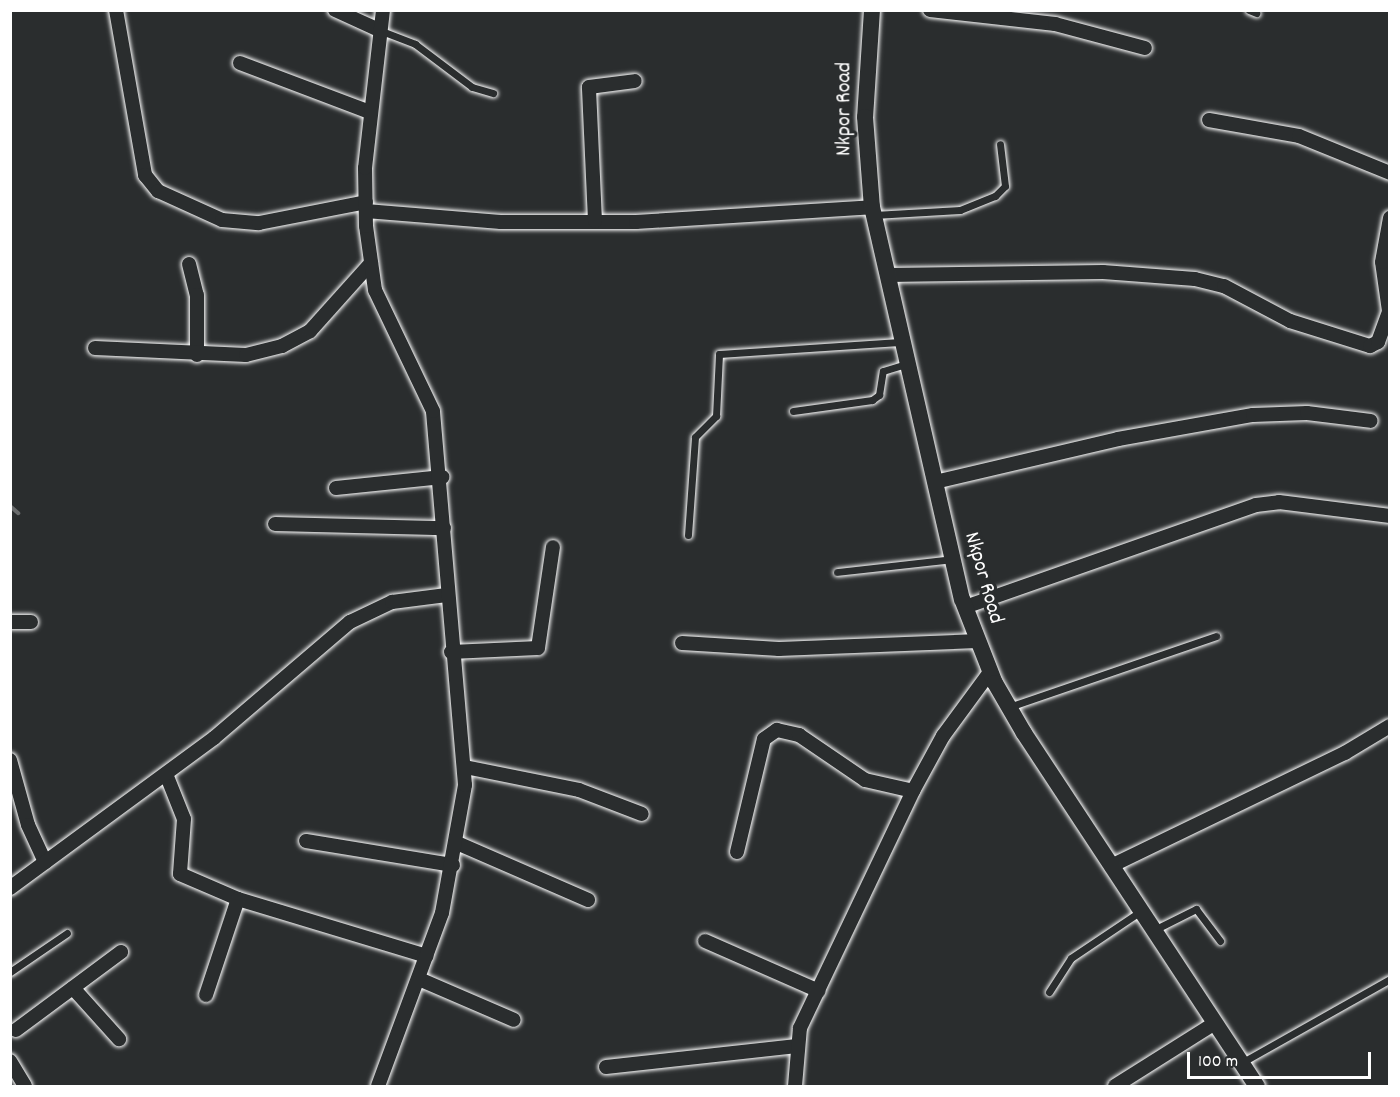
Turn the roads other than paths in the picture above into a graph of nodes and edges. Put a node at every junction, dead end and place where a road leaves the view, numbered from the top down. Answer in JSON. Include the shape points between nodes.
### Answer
{"nodes":[{"id":1,"x":116,"y":10,"type":"edge"},
{"id":2,"x":335,"y":10,"type":"edge"},
{"id":3,"x":383,"y":10,"type":"edge"},
{"id":4,"x":872,"y":10,"type":"edge"},
{"id":5,"x":930,"y":10,"type":"edge"},
{"id":6,"x":379,"y":30,"type":"junction"},
{"id":7,"x":1145,"y":48,"type":"dead end"},
{"id":8,"x":240,"y":63,"type":"dead end"},
{"id":9,"x":636,"y":81,"type":"dead end"},
{"id":10,"x":493,"y":93,"type":"dead end"},
{"id":11,"x":370,"y":112,"type":"junction"},
{"id":12,"x":1209,"y":120,"type":"dead end"},
{"id":13,"x":1000,"y":144,"type":"dead end"},
{"id":14,"x":1389,"y":173,"type":"edge"},
{"id":15,"x":366,"y":206,"type":"junction"},
{"id":16,"x":873,"y":211,"type":"junction"},
{"id":17,"x":1389,"y":218,"type":"edge"},
{"id":18,"x":595,"y":221,"type":"junction"},
{"id":19,"x":371,"y":263,"type":"junction"},
{"id":20,"x":189,"y":264,"type":"dead end"},
{"id":21,"x":888,"y":274,"type":"junction"},
{"id":22,"x":1389,"y":311,"type":"edge"},
{"id":23,"x":900,"y":342,"type":"junction"},
{"id":24,"x":95,"y":348,"type":"dead end"},
{"id":25,"x":197,"y":355,"type":"junction"},
{"id":26,"x":906,"y":364,"type":"junction"},
{"id":27,"x":793,"y":411,"type":"dead end"},
{"id":28,"x":1371,"y":421,"type":"dead end"},
{"id":29,"x":442,"y":477,"type":"junction"},
{"id":30,"x":935,"y":482,"type":"junction"},
{"id":31,"x":336,"y":488,"type":"dead end"},
{"id":32,"x":1389,"y":516,"type":"edge"},
{"id":33,"x":275,"y":524,"type":"dead end"},
{"id":34,"x":444,"y":528,"type":"junction"},
{"id":35,"x":688,"y":535,"type":"dead end"},
{"id":36,"x":553,"y":548,"type":"dead end"},
{"id":37,"x":951,"y":559,"type":"junction"},
{"id":38,"x":837,"y":572,"type":"dead end"},
{"id":39,"x":447,"y":595,"type":"junction"},
{"id":40,"x":965,"y":607,"type":"junction"},
{"id":41,"x":10,"y":622,"type":"edge"},
{"id":42,"x":32,"y":622,"type":"dead end"},
{"id":43,"x":1216,"y":636,"type":"dead end"},
{"id":44,"x":978,"y":641,"type":"junction"},
{"id":45,"x":682,"y":643,"type":"dead end"},
{"id":46,"x":451,"y":652,"type":"junction"},
{"id":47,"x":990,"y":672,"type":"junction"},
{"id":48,"x":1009,"y":707,"type":"junction"},
{"id":49,"x":1389,"y":726,"type":"edge"},
{"id":50,"x":10,"y":760,"type":"edge"},
{"id":51,"x":465,"y":767,"type":"junction"},
{"id":52,"x":166,"y":774,"type":"junction"},
{"id":53,"x":913,"y":791,"type":"junction"},
{"id":54,"x":642,"y":814,"type":"dead end"},
{"id":55,"x":306,"y":841,"type":"dead end"},
{"id":56,"x":457,"y":843,"type":"junction"},
{"id":57,"x":736,"y":852,"type":"dead end"},
{"id":58,"x":45,"y":862,"type":"junction"},
{"id":59,"x":453,"y":865,"type":"junction"},
{"id":60,"x":1111,"y":866,"type":"junction"},
{"id":61,"x":10,"y":888,"type":"edge"},
{"id":62,"x":238,"y":899,"type":"junction"},
{"id":63,"x":588,"y":900,"type":"dead end"},
{"id":64,"x":1141,"y":911,"type":"junction"},
{"id":65,"x":1153,"y":931,"type":"junction"},
{"id":66,"x":67,"y":933,"type":"dead end"},
{"id":67,"x":705,"y":941,"type":"dead end"},
{"id":68,"x":1220,"y":941,"type":"dead end"},
{"id":69,"x":122,"y":952,"type":"dead end"},
{"id":70,"x":427,"y":957,"type":"junction"},
{"id":71,"x":10,"y":972,"type":"edge"},
{"id":72,"x":419,"y":979,"type":"junction"},
{"id":73,"x":1389,"y":979,"type":"edge"},
{"id":74,"x":73,"y":988,"type":"junction"},
{"id":75,"x":819,"y":991,"type":"junction"},
{"id":76,"x":1049,"y":992,"type":"dead end"},
{"id":77,"x":206,"y":995,"type":"dead end"},
{"id":78,"x":514,"y":1020,"type":"dead end"},
{"id":79,"x":1215,"y":1023,"type":"junction"},
{"id":80,"x":12,"y":1029,"type":"edge"},
{"id":81,"x":119,"y":1039,"type":"dead end"},
{"id":82,"x":797,"y":1046,"type":"junction"},
{"id":83,"x":10,"y":1061,"type":"edge"},
{"id":84,"x":1241,"y":1063,"type":"junction"},
{"id":85,"x":606,"y":1067,"type":"dead end"},
{"id":86,"x":25,"y":1086,"type":"edge"},
{"id":87,"x":378,"y":1086,"type":"edge"},
{"id":88,"x":795,"y":1086,"type":"edge"},
{"id":89,"x":1115,"y":1086,"type":"edge"},
{"id":90,"x":1257,"y":1086,"type":"edge"}],
"edges":[{"from":1,"to":15,"type":"street","via":[[145,175],[158,191],[222,219],[259,223]]},
{"from":2,"to":6,"type":"street"},
{"from":3,"to":6,"type":"street"},
{"from":4,"to":16,"type":"street","name":"Nkpor Road","via":[[865,117]]},
{"from":5,"to":7,"type":"street","via":[[1055,24]]},
{"from":6,"to":10,"type":"lane","via":[[415,44],[472,87]]},
{"from":6,"to":11,"type":"street"},
{"from":8,"to":11,"type":"street"},
{"from":9,"to":18,"type":"street","via":[[589,87]]},
{"from":11,"to":15,"type":"street"},
{"from":12,"to":14,"type":"street","via":[[1299,136]]},
{"from":13,"to":16,"type":"lane","via":[[1005,186],[995,196],[960,210]]},
{"from":15,"to":18,"type":"street","via":[[501,222]]},
{"from":15,"to":19,"type":"street"},
{"from":16,"to":18,"type":"street"},
{"from":16,"to":21,"type":"street","name":"Nkpor Road"},
{"from":17,"to":22,"type":"street","via":[[1382,262]]},
{"from":19,"to":25,"type":"street","via":[[337,306],[301,336],[246,355]]},
{"from":19,"to":29,"type":"street","via":[[388,324],[415,366],[433,411]]},
{"from":20,"to":25,"type":"street","via":[[198,304]]},
{"from":21,"to":22,"type":"street","via":[[1102,272],[1195,279],[1224,286],[1290,321],[1370,346],[1378,342]]},
{"from":21,"to":23,"type":"street","name":"Nkpor Road"},
{"from":23,"to":26,"type":"street","name":"Nkpor Road"},
{"from":23,"to":35,"type":"lane","via":[[719,354],[716,416],[695,437]]},
{"from":24,"to":25,"type":"street"},
{"from":26,"to":27,"type":"lane","via":[[883,371],[879,395],[872,400]]},
{"from":26,"to":30,"type":"street","name":"Nkpor Road"},
{"from":28,"to":30,"type":"street","via":[[1307,413],[1252,415],[1119,439]]},
{"from":29,"to":31,"type":"street"},
{"from":29,"to":34,"type":"street"},
{"from":30,"to":37,"type":"street","name":"Nkpor Road"},
{"from":32,"to":40,"type":"street","via":[[1279,502],[1256,505]]},
{"from":33,"to":34,"type":"street"},
{"from":34,"to":39,"type":"street"},
{"from":36,"to":46,"type":"street","via":[[538,648]]},
{"from":37,"to":38,"type":"lane"},
{"from":37,"to":40,"type":"street","name":"Nkpor Road"},
{"from":39,"to":46,"type":"street"},
{"from":39,"to":52,"type":"street","via":[[392,602],[350,622]]},
{"from":40,"to":44,"type":"street","name":"Nkpor Road"},
{"from":41,"to":42,"type":"street"},
{"from":43,"to":48,"type":"lane"},
{"from":44,"to":45,"type":"street","via":[[779,649]]},
{"from":44,"to":47,"type":"street","name":"Nkpor Road"},
{"from":46,"to":51,"type":"street"},
{"from":47,"to":48,"type":"street","name":"Nkpor Road"},
{"from":47,"to":53,"type":"street","via":[[943,736]]},
{"from":48,"to":60,"type":"street","name":"Nkpor Road"},
{"from":49,"to":60,"type":"street","via":[[1345,753]]},
{"from":50,"to":58,"type":"street","via":[[28,825]]},
{"from":51,"to":54,"type":"street","via":[[579,789]]},
{"from":51,"to":56,"type":"street"},
{"from":52,"to":58,"type":"street"},
{"from":52,"to":62,"type":"street","via":[[184,819],[180,874]]},
{"from":53,"to":57,"type":"street","via":[[865,780],[799,735],[777,730],[764,738]]},
{"from":53,"to":75,"type":"street"},
{"from":55,"to":59,"type":"street"},
{"from":56,"to":59,"type":"street"},
{"from":56,"to":63,"type":"street"},
{"from":58,"to":61,"type":"street"},
{"from":59,"to":70,"type":"street"},
{"from":60,"to":64,"type":"street","name":"Nkpor Road"},
{"from":62,"to":70,"type":"street"},
{"from":62,"to":77,"type":"street"},
{"from":64,"to":65,"type":"street","name":"Nkpor Road"},
{"from":64,"to":76,"type":"lane","via":[[1071,958]]},
{"from":65,"to":68,"type":"lane","via":[[1196,909]]},
{"from":65,"to":79,"type":"street","name":"Nkpor Road"},
{"from":66,"to":71,"type":"lane"},
{"from":67,"to":75,"type":"street"},
{"from":69,"to":74,"type":"street"},
{"from":70,"to":72,"type":"street"},
{"from":72,"to":78,"type":"street"},
{"from":72,"to":87,"type":"street"},
{"from":73,"to":84,"type":"lane"},
{"from":74,"to":80,"type":"street"},
{"from":74,"to":81,"type":"street"},
{"from":75,"to":82,"type":"street"},
{"from":79,"to":84,"type":"street","name":"Nkpor Road"},
{"from":79,"to":89,"type":"street"},
{"from":82,"to":85,"type":"street"},
{"from":82,"to":88,"type":"street"},
{"from":83,"to":86,"type":"street"},
{"from":84,"to":90,"type":"street","name":"Nkpor Road"}]}
